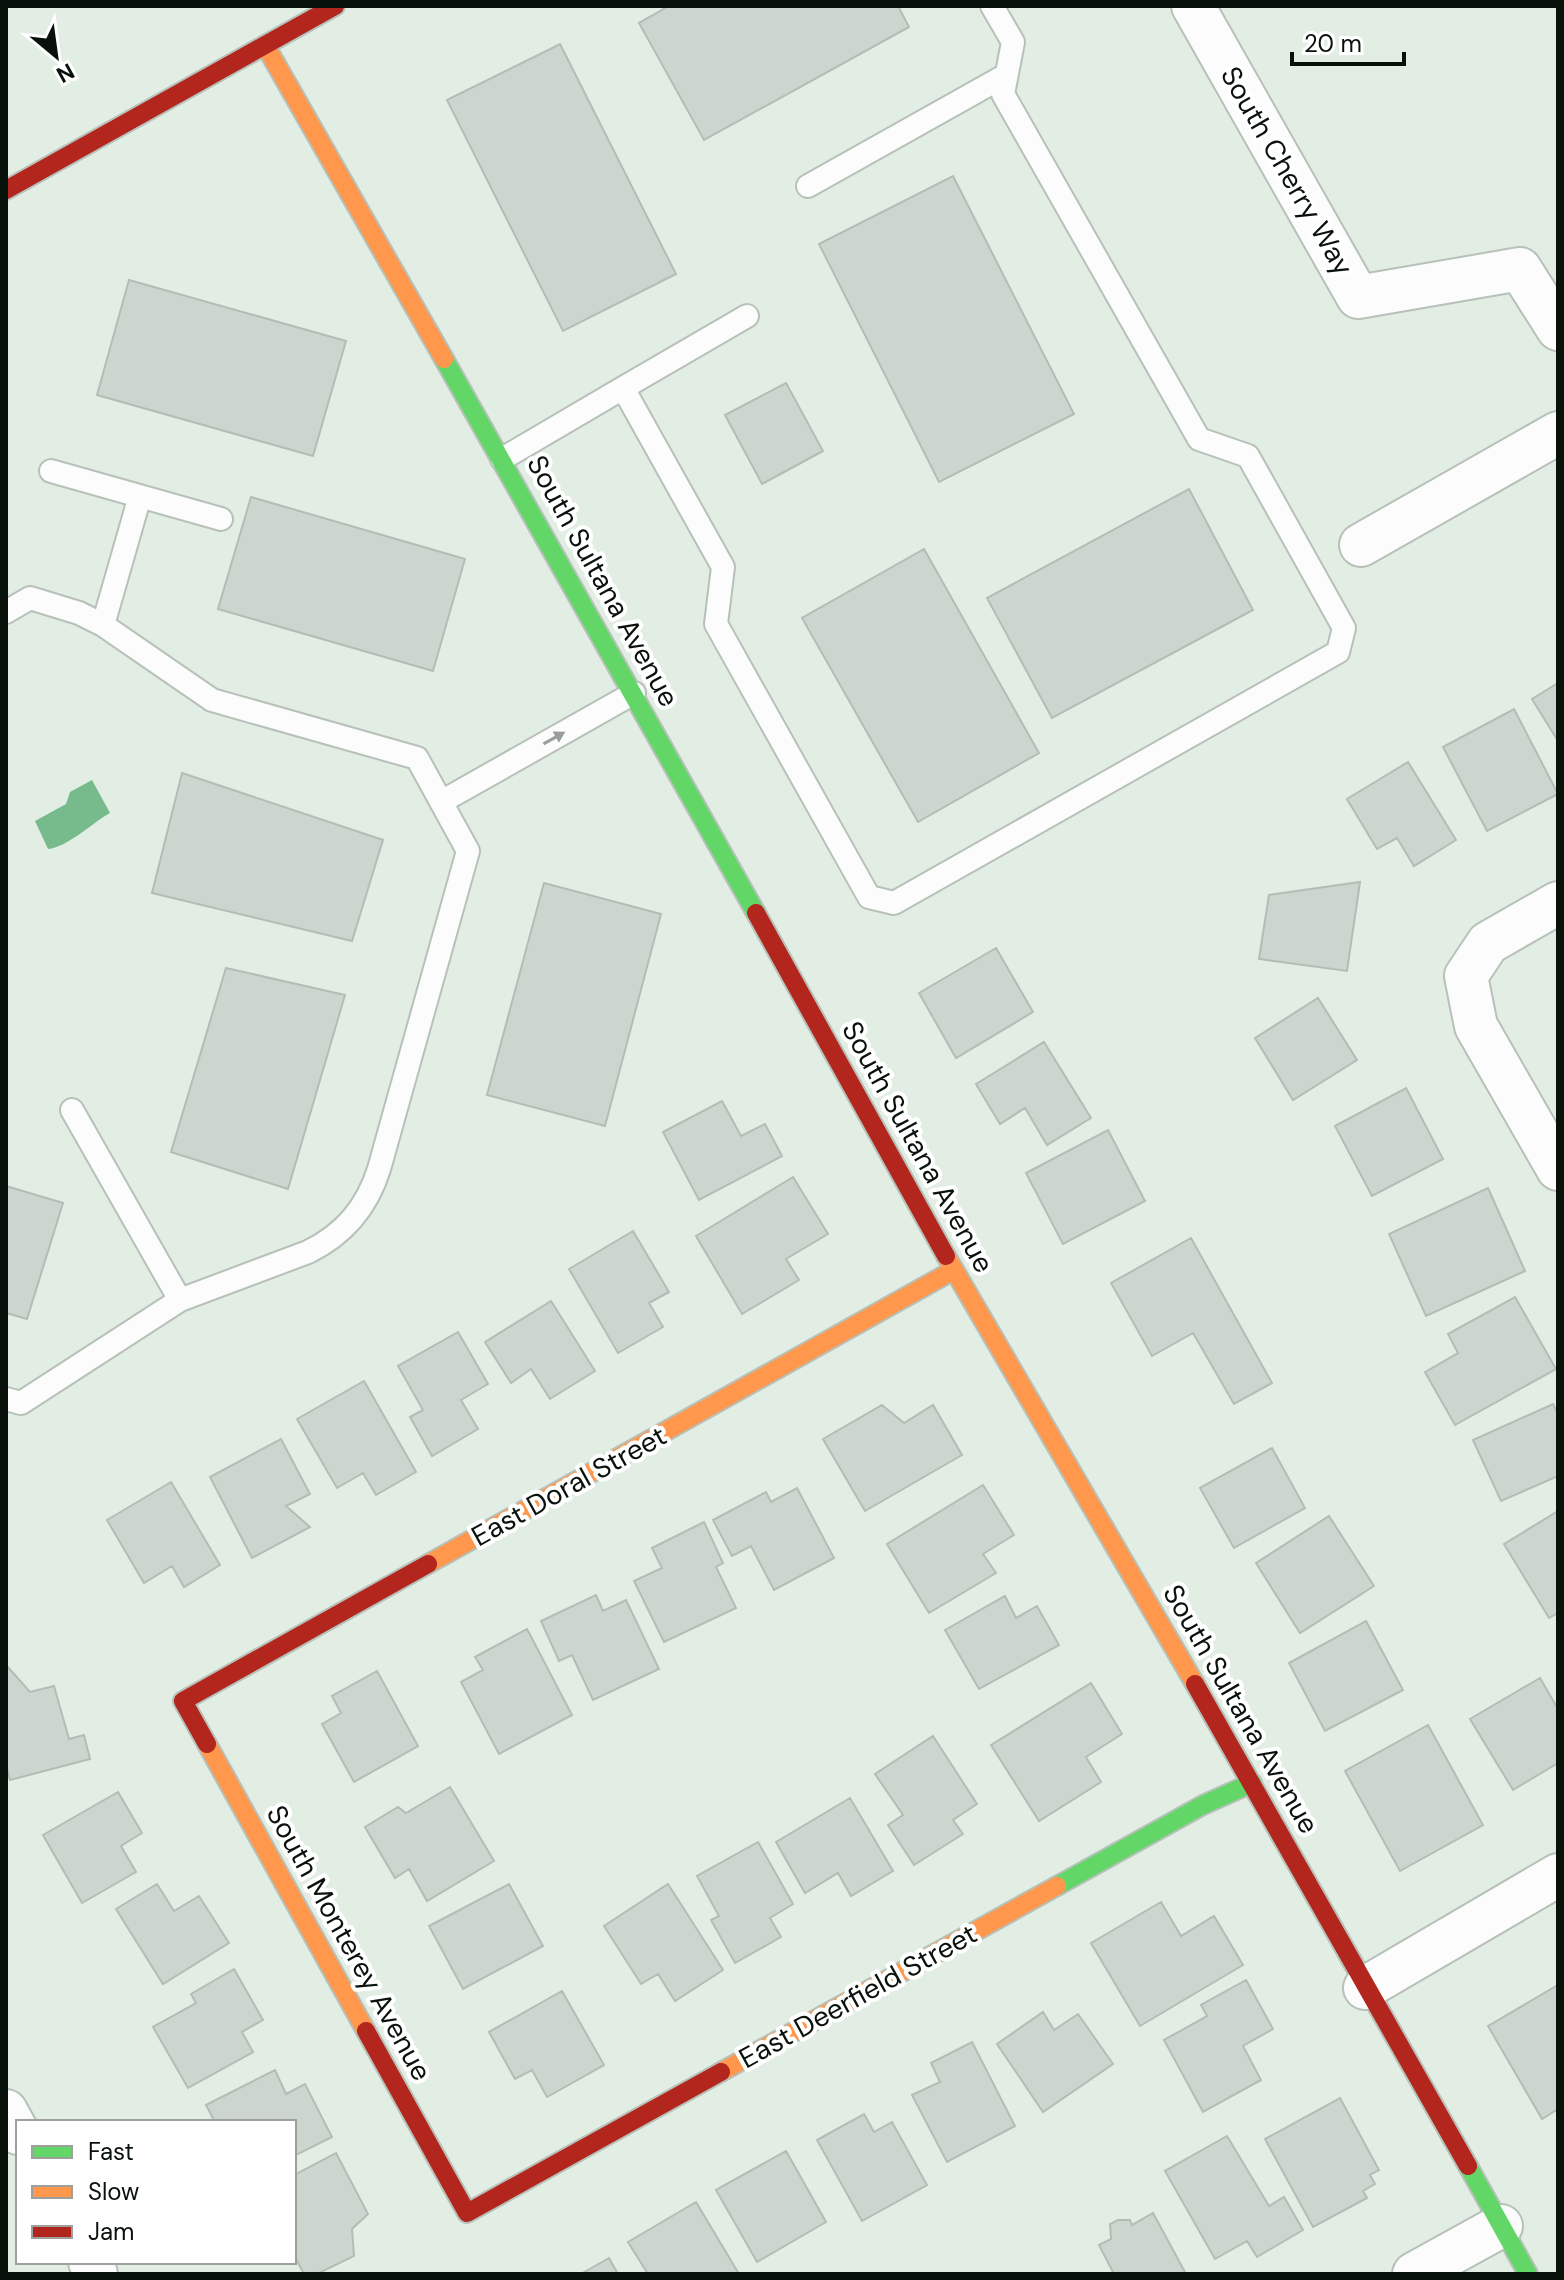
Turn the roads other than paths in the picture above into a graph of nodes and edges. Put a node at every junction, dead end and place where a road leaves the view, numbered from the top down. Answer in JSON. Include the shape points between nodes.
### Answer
{"nodes":[{"id":1,"x":335,"y":6,"type":"edge"},
{"id":2,"x":992,"y":6,"type":"edge"},
{"id":3,"x":1193,"y":6,"type":"edge"},
{"id":4,"x":265,"y":45,"type":"junction"},
{"id":5,"x":1006,"y":75,"type":"junction"},
{"id":6,"x":808,"y":186,"type":"dead end"},
{"id":7,"x":6,"y":190,"type":"edge"},
{"id":8,"x":747,"y":316,"type":"dead end"},
{"id":9,"x":1558,"y":329,"type":"edge"},
{"id":10,"x":623,"y":388,"type":"junction"},
{"id":11,"x":1558,"y":433,"type":"edge"},
{"id":12,"x":502,"y":459,"type":"junction"},
{"id":13,"x":51,"y":471,"type":"dead end"},
{"id":14,"x":140,"y":496,"type":"junction"},
{"id":15,"x":221,"y":519,"type":"dead end"},
{"id":16,"x":1361,"y":545,"type":"dead end"},
{"id":17,"x":6,"y":612,"type":"edge"},
{"id":18,"x":103,"y":625,"type":"junction"},
{"id":19,"x":634,"y":693,"type":"junction"},
{"id":20,"x":441,"y":802,"type":"junction"},
{"id":21,"x":1558,"y":903,"type":"edge"},
{"id":22,"x":72,"y":1110,"type":"dead end"},
{"id":23,"x":1558,"y":1169,"type":"edge"},
{"id":24,"x":954,"y":1270,"type":"junction"},
{"id":25,"x":180,"y":1300,"type":"junction"},
{"id":26,"x":6,"y":1399,"type":"edge"},
{"id":27,"x":183,"y":1701,"type":"joint"},
{"id":28,"x":1252,"y":1783,"type":"junction"},
{"id":29,"x":1558,"y":1875,"type":"edge"},
{"id":30,"x":1365,"y":1988,"type":"junction"},
{"id":31,"x":6,"y":2111,"type":"edge"},
{"id":32,"x":16,"y":2129,"type":"edge"},
{"id":33,"x":467,"y":2213,"type":"joint"},
{"id":34,"x":1501,"y":2226,"type":"junction"},
{"id":35,"x":1414,"y":2274,"type":"edge"},
{"id":36,"x":1528,"y":2274,"type":"edge"}],
"edges":[{"from":1,"to":4,"type":"street"},
{"from":2,"to":5,"type":"lane","via":[[1013,42]]},
{"from":3,"to":9,"type":"street","name":"South Cherry Way","via":[[1358,297],[1520,269]]},
{"from":4,"to":7,"type":"street"},
{"from":4,"to":12,"type":"street","name":"South Sultana Avenue"},
{"from":5,"to":6,"type":"lane"},
{"from":5,"to":10,"type":"lane","via":[[1003,94],[1199,439],[1248,456],[1344,628],[1338,652],[894,903],[869,897],[716,624],[723,567]]},
{"from":8,"to":10,"type":"lane"},
{"from":10,"to":12,"type":"lane"},
{"from":11,"to":16,"type":"street"},
{"from":12,"to":19,"type":"street","name":"South Sultana Avenue"},
{"from":13,"to":14,"type":"lane"},
{"from":14,"to":15,"type":"lane"},
{"from":14,"to":18,"type":"lane"},
{"from":17,"to":18,"type":"lane","via":[[30,598]]},
{"from":18,"to":20,"type":"lane","via":[[212,700],[417,758]]},
{"from":20,"to":19,"type":"lane","one_way":true},
{"from":19,"to":24,"type":"street","name":"South Sultana Avenue"},
{"from":20,"to":25,"type":"lane","via":[[468,851],[368,1197],[346,1227],[317,1247]]},
{"from":21,"to":23,"type":"street","via":[[1488,943],[1466,976],[1476,1026]]},
{"from":22,"to":25,"type":"lane"},
{"from":24,"to":27,"type":"street","name":"East Doral Street"},
{"from":24,"to":28,"type":"street","name":"South Sultana Avenue"},
{"from":25,"to":26,"type":"lane","via":[[21,1403]]},
{"from":27,"to":33,"type":"street","name":"South Monterey Avenue"},
{"from":28,"to":30,"type":"street","name":"South Sultana Avenue"},
{"from":28,"to":33,"type":"street","name":"East Deerfield Street","via":[[1192,1811]]},
{"from":29,"to":30,"type":"street"},
{"from":30,"to":34,"type":"street","name":"South Sultana Avenue"},
{"from":31,"to":32,"type":"street"},
{"from":34,"to":35,"type":"street"},
{"from":34,"to":36,"type":"street","name":"South Sultana Avenue"}]}
